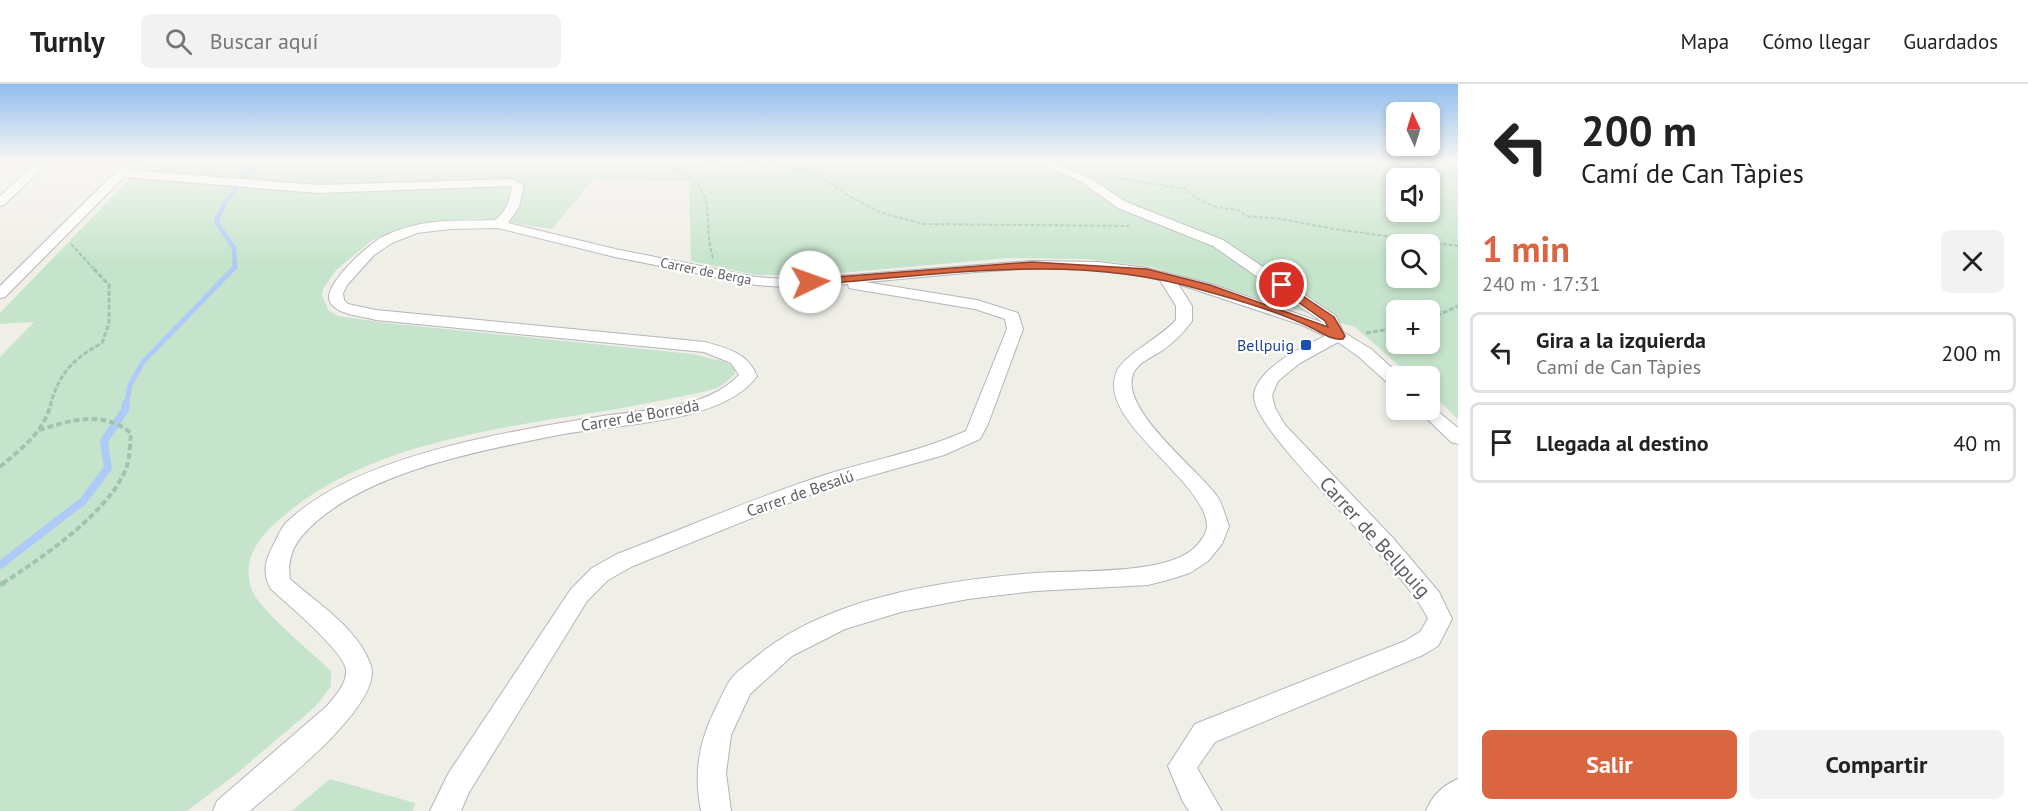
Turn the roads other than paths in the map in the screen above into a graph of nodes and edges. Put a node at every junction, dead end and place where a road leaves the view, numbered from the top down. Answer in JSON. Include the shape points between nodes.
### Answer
{"nodes":[{"id":1,"x":100,"y":194,"type":"edge"},
{"id":2,"x":517,"y":194,"type":"edge"},
{"id":3,"x":1106,"y":194,"type":"edge"},
{"id":4,"x":498,"y":224,"type":"junction"},
{"id":5,"x":1165,"y":276,"type":"junction"},
{"id":6,"x":826,"y":281,"type":"junction"},
{"id":7,"x":0,"y":294,"type":"edge"},
{"id":8,"x":1339,"y":336,"type":"junction"},
{"id":9,"x":1386,"y":372,"type":"edge"},
{"id":10,"x":1438,"y":420,"type":"edge"},
{"id":11,"x":1458,"y":438,"type":"edge"},
{"id":12,"x":228,"y":811,"type":"edge"},
{"id":13,"x":445,"y":811,"type":"edge"},
{"id":14,"x":716,"y":811,"type":"edge"},
{"id":15,"x":1207,"y":811,"type":"edge"}],
"edges":[{"from":1,"to":7,"type":"street"},
{"from":2,"to":4,"type":"street","via":[[516,203]]},
{"from":3,"to":8,"type":"street","via":[[1122,205],[1198,233],[1238,254],[1330,319]]},
{"from":4,"to":6,"type":"street","name":"Carrer de Berga","via":[[728,277],[785,283]]},
{"from":4,"to":12,"type":"street","name":"Carrer de Borredà","via":[[432,226],[387,240],[354,266],[336,293],[337,302],[376,315],[705,347],[738,359],[748,376],[743,385],[707,402],[519,436],[415,463],[335,496],[310,513],[283,543],[276,561],[279,583],[337,635],[355,658],[359,670],[354,692],[337,715]]},
{"from":5,"to":6,"type":"street","name":"Carrer de Berga","via":[[1098,266],[1032,265]]},
{"from":5,"to":8,"type":"street","name":"Carrer de Berga","via":[[1308,322]]},
{"from":5,"to":14,"type":"street","via":[[1185,306],[1184,321],[1170,337],[1136,358],[1121,381],[1130,409],[1140,423],[1209,500],[1218,526],[1208,549],[1193,562],[1148,576],[997,585],[901,602],[857,614],[787,646],[762,663],[736,690],[720,722],[709,764]]},
{"from":6,"to":13,"type":"street","name":"Carrer de Besalú","via":[[977,305],[1012,316],[1015,329],[973,435],[937,451],[792,494],[625,560],[600,574],[579,595],[458,784]]},
{"from":8,"to":9,"type":"street"},
{"from":8,"to":15,"type":"street","name":"Carrer de Bellpuig","via":[[1279,370],[1263,394],[1269,414],[1278,429],[1431,599],[1440,619],[1429,639],[1413,648],[1205,733],[1182,766],[1193,792]]},
{"from":10,"to":11,"type":"street"}]}
